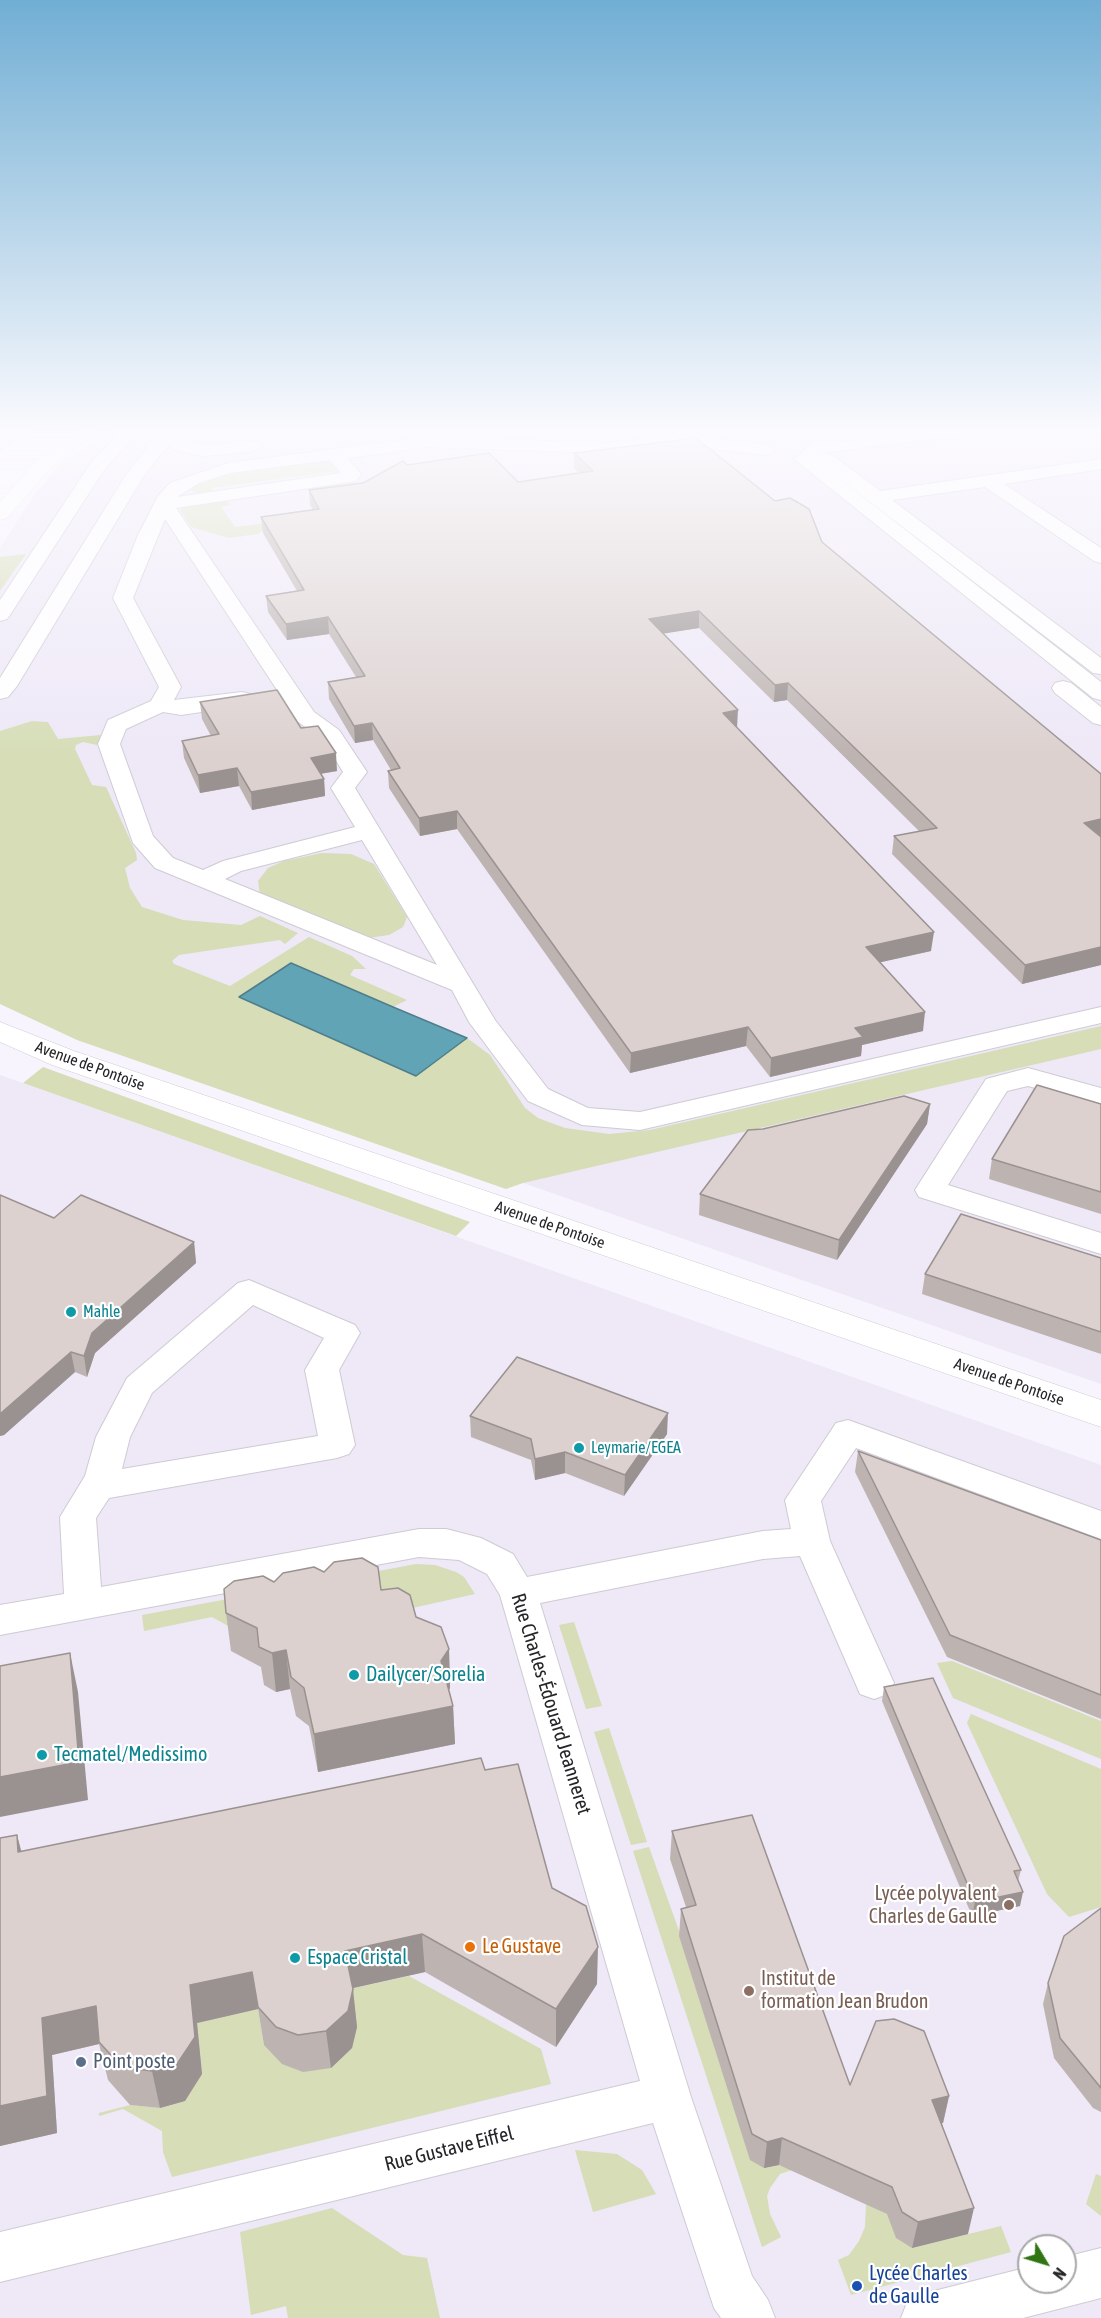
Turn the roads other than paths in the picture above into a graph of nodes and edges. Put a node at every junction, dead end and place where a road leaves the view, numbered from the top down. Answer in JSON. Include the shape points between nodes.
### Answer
{"nodes":[{"id":1,"x":50,"y":539,"type":"edge"},
{"id":2,"x":95,"y":539,"type":"edge"},
{"id":3,"x":145,"y":539,"type":"edge"},
{"id":4,"x":188,"y":539,"type":"edge"},
{"id":5,"x":875,"y":539,"type":"edge"},
{"id":6,"x":903,"y":539,"type":"edge"},
{"id":7,"x":931,"y":539,"type":"edge"},
{"id":8,"x":1074,"y":539,"type":"edge"},
{"id":9,"x":1101,"y":557,"type":"edge"},
{"id":10,"x":0,"y":615,"type":"edge"},
{"id":11,"x":1101,"y":668,"type":"edge"},
{"id":12,"x":289,"y":691,"type":"junction"},
{"id":13,"x":0,"y":692,"type":"edge"},
{"id":14,"x":1101,"y":693,"type":"edge"},
{"id":15,"x":160,"y":705,"type":"junction"},
{"id":16,"x":1101,"y":718,"type":"edge"},
{"id":17,"x":368,"y":831,"type":"junction"},
{"id":18,"x":205,"y":879,"type":"junction"},
{"id":19,"x":462,"y":985,"type":"junction"},
{"id":20,"x":1101,"y":1015,"type":"edge"},
{"id":21,"x":0,"y":1031,"type":"edge"},
{"id":22,"x":1101,"y":1096,"type":"edge"},
{"id":23,"x":1101,"y":1244,"type":"edge"},
{"id":24,"x":1101,"y":1414,"type":"edge"},
{"id":25,"x":97,"y":1487,"type":"junction"},
{"id":26,"x":1101,"y":1525,"type":"edge"},
{"id":27,"x":812,"y":1541,"type":"junction"},
{"id":28,"x":518,"y":1593,"type":"junction"},
{"id":29,"x":83,"y":1605,"type":"junction"},
{"id":30,"x":0,"y":1620,"type":"edge"},
{"id":31,"x":874,"y":1683,"type":"dead end"},
{"id":32,"x":668,"y":2097,"type":"junction"},
{"id":33,"x":0,"y":2257,"type":"edge"},
{"id":34,"x":1101,"y":2273,"type":"edge"},
{"id":35,"x":750,"y":2318,"type":"edge"},
{"id":36,"x":926,"y":2318,"type":"edge"}],
"edges":[{"from":1,"to":10,"type":"street"},
{"from":2,"to":13,"type":"street"},
{"from":3,"to":15,"type":"street","via":[[123,598],[170,687]]},
{"from":4,"to":12,"type":"street"},
{"from":5,"to":16,"type":"street"},
{"from":6,"to":14,"type":"street"},
{"from":7,"to":11,"type":"street"},
{"from":8,"to":9,"type":"street"},
{"from":12,"to":15,"type":"street","via":[[181,708]]},
{"from":12,"to":17,"type":"street","via":[[306,717],[331,735],[355,772],[343,788]]},
{"from":15,"to":18,"type":"street","via":[[116,725],[109,744],[142,838],[164,862]]},
{"from":17,"to":18,"type":"street","via":[[232,866]]},
{"from":17,"to":19,"type":"street"},
{"from":18,"to":19,"type":"street"},
{"from":19,"to":20,"type":"street","via":[[483,1022],[538,1095],[582,1116],[640,1121]]},
{"from":21,"to":24,"type":"main road","name":"Avenue de Pontoise","via":[[63,1058]]},
{"from":22,"to":23,"type":"street","via":[[1028,1077],[996,1085],[930,1190]]},
{"from":25,"to":25,"type":"street","via":[[112,1437],[139,1386],[249,1291],[343,1333],[322,1370],[337,1445]]},
{"from":25,"to":29,"type":"street","via":[[78,1517]]},
{"from":26,"to":27,"type":"street","via":[[848,1432],[802,1500]]},
{"from":27,"to":28,"type":"street","via":[[763,1545]]},
{"from":27,"to":31,"type":"street"},
{"from":28,"to":29,"type":"street","name":"Rue Charles-Édouard Jeanneret","via":[[500,1564],[486,1556],[468,1548],[419,1543]]},
{"from":28,"to":32,"type":"street","name":"Rue Charles-Édouard Jeanneret"},
{"from":29,"to":30,"type":"street","name":"Rue Charles-Édouard Jeanneret"},
{"from":32,"to":33,"type":"street","name":"Rue Gustave Eiffel"},
{"from":32,"to":35,"type":"street","via":[[732,2290]]},
{"from":34,"to":36,"type":"street"}]}
